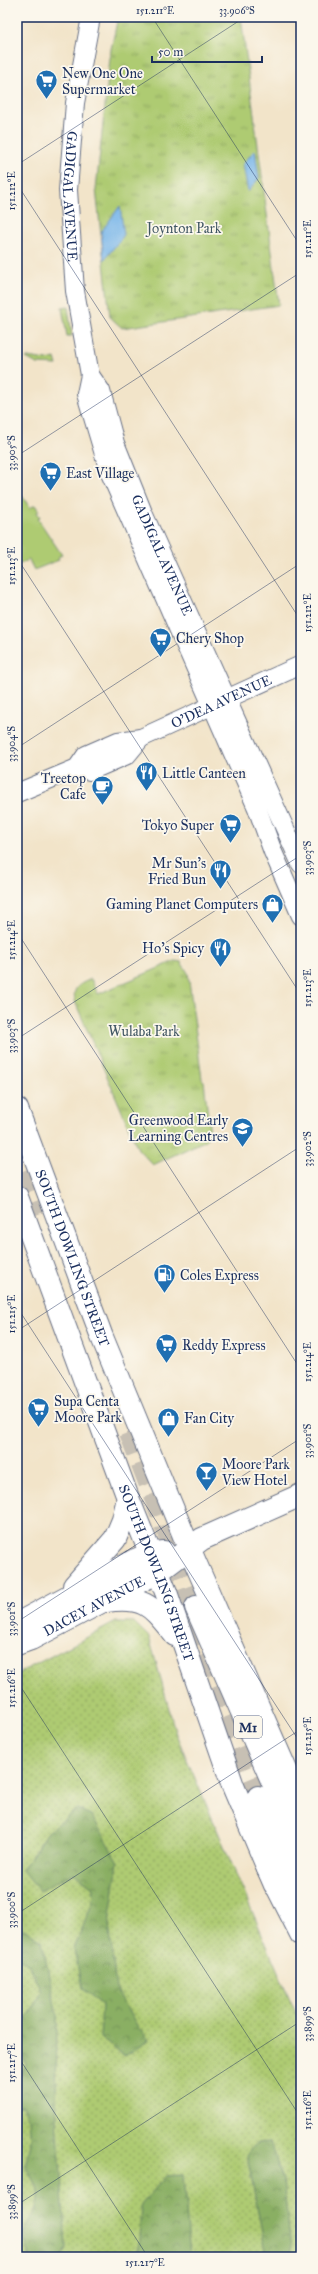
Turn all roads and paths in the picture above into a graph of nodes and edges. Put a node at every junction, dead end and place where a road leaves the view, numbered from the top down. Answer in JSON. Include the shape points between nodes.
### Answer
{"nodes":[{"id":1,"x":91,"y":17,"type":"edge"},
{"id":2,"x":301,"y":665,"type":"edge"},
{"id":3,"x":218,"y":702,"type":"junction"},
{"id":4,"x":17,"y":793,"type":"edge"},
{"id":5,"x":301,"y":864,"type":"edge"},
{"id":6,"x":301,"y":916,"type":"edge"},
{"id":7,"x":17,"y":1109,"type":"edge"},
{"id":8,"x":17,"y":1197,"type":"tunnel mouth"},
{"id":9,"x":301,"y":1495,"type":"edge"},
{"id":10,"x":128,"y":1498,"type":"junction"},
{"id":11,"x":189,"y":1548,"type":"junction"},
{"id":12,"x":154,"y":1563,"type":"junction"},
{"id":13,"x":64,"y":1597,"type":"junction"},
{"id":14,"x":98,"y":1602,"type":"junction"},
{"id":15,"x":196,"y":1607,"type":"tunnel mouth"},
{"id":16,"x":17,"y":1624,"type":"edge"},
{"id":17,"x":17,"y":1644,"type":"edge"},
{"id":18,"x":183,"y":1645,"type":"junction"},
{"id":19,"x":258,"y":1797,"type":"tunnel mouth"},
{"id":20,"x":301,"y":1804,"type":"edge"},
{"id":21,"x":301,"y":1847,"type":"edge"},
{"id":22,"x":267,"y":1867,"type":"junction"},
{"id":23,"x":301,"y":1892,"type":"edge"},
{"id":24,"x":301,"y":1934,"type":"edge"},
{"id":25,"x":301,"y":1947,"type":"edge"}],
"edges":[{"from":1,"to":3,"type":"street","name":"GADIGAL AVENUE","via":[[75,103],[68,190],[75,291],[90,375],[101,391],[115,443]]},
{"from":2,"to":3,"type":"street","name":"O'DEA AVENUE"},
{"from":3,"to":4,"type":"street","name":"O'DEA AVENUE","via":[[141,738],[127,755],[90,771],[77,768]]},
{"from":3,"to":5,"type":"street","name":"GADIGAL AVENUE"},
{"from":3,"to":6,"type":"street","name":"GADIGAL AVENUE","via":[[273,852]]},
{"from":7,"to":11,"type":"main road","name":"SOUTH DOWLING STREET","via":[[102,1337]]},
{"from":8,"to":10,"type":"main road","name":"SOUTH DOWLING STREET"},
{"from":9,"to":11,"type":"main road","via":[[202,1539]]},
{"from":10,"to":12,"type":"main road","name":"SOUTH DOWLING STREET"},
{"from":10,"to":13,"type":"main road","via":[[115,1539]]},
{"from":11,"to":12,"type":"main road","name":"DACEY AVENUE"},
{"from":11,"to":20,"type":"main road","name":"SOUTH DOWLING STREET"},
{"from":12,"to":13,"type":"main road","name":"DACEY AVENUE"},
{"from":12,"to":14,"type":"main road","name":"DACEY AVENUE"},
{"from":12,"to":18,"type":"main road","name":"SOUTH DOWLING STREET"},
{"from":13,"to":16,"type":"main road","name":"DACEY AVENUE"},
{"from":14,"to":17,"type":"main road","name":"DACEY AVENUE","via":[[31,1639]]},
{"from":14,"to":18,"type":"main road","via":[[119,1599],[143,1601],[154,1609]]},
{"from":15,"to":21,"type":"main road","number":"M1"},
{"from":18,"to":22,"type":"main road","name":"SOUTH DOWLING STREET","via":[[233,1786]]},
{"from":19,"to":23,"type":"main road"},
{"from":22,"to":24,"type":"main road"},
{"from":22,"to":25,"type":"main road","name":"SOUTH DOWLING STREET"}]}
